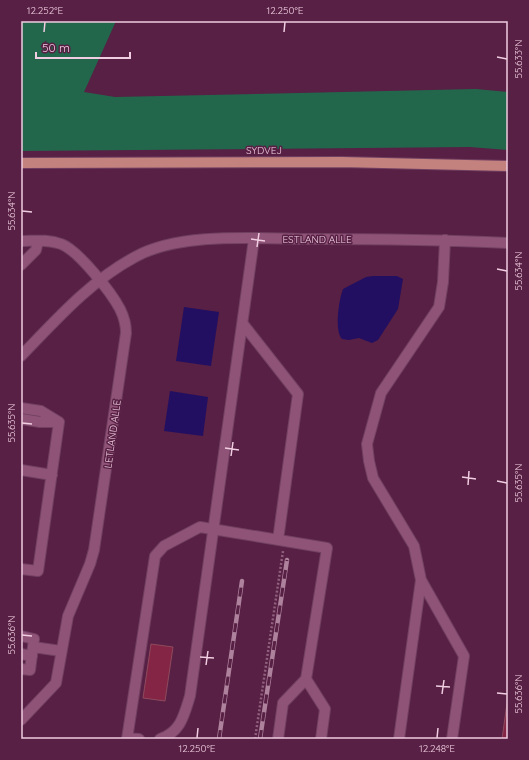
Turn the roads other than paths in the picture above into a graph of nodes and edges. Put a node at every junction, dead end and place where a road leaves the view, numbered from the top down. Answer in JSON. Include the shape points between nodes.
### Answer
{"nodes":[{"id":1,"x":21,"y":163,"type":"edge"},
{"id":2,"x":508,"y":166,"type":"edge"},
{"id":3,"x":254,"y":239,"type":"junction"},
{"id":4,"x":445,"y":240,"type":"junction"},
{"id":5,"x":21,"y":241,"type":"edge"},
{"id":6,"x":38,"y":241,"type":"junction"},
{"id":7,"x":508,"y":243,"type":"edge"},
{"id":8,"x":21,"y":265,"type":"edge"},
{"id":9,"x":99,"y":281,"type":"junction"},
{"id":10,"x":243,"y":324,"type":"junction"},
{"id":11,"x":21,"y":356,"type":"edge"},
{"id":12,"x":21,"y":408,"type":"edge"},
{"id":13,"x":21,"y":419,"type":"edge"},
{"id":14,"x":59,"y":422,"type":"junction"},
{"id":15,"x":21,"y":470,"type":"edge"},
{"id":16,"x":52,"y":475,"type":"junction"},
{"id":17,"x":214,"y":529,"type":"junction"},
{"id":18,"x":281,"y":540,"type":"junction"},
{"id":19,"x":21,"y":569,"type":"edge"},
{"id":20,"x":421,"y":580,"type":"junction"},
{"id":21,"x":21,"y":636,"type":"edge"},
{"id":22,"x":61,"y":651,"type":"junction"},
{"id":23,"x":21,"y":654,"type":"edge"},
{"id":24,"x":29,"y":656,"type":"edge"},
{"id":25,"x":21,"y":669,"type":"edge"},
{"id":26,"x":306,"y":679,"type":"junction"},
{"id":27,"x":21,"y":720,"type":"edge"},
{"id":28,"x":127,"y":738,"type":"edge"},
{"id":29,"x":168,"y":738,"type":"edge"},
{"id":30,"x":139,"y":739,"type":"edge"},
{"id":31,"x":278,"y":739,"type":"edge"},
{"id":32,"x":321,"y":739,"type":"edge"},
{"id":33,"x":399,"y":739,"type":"edge"},
{"id":34,"x":452,"y":739,"type":"edge"}],
"edges":[{"from":1,"to":2,"type":"main road","name":"SYDVEJ","via":[[341,162]]},
{"from":3,"to":4,"type":"street","name":"ESTLAND ALLE"},
{"from":3,"to":9,"type":"street","name":"ESTLAND ALLE","via":[[198,240],[163,246],[136,256]]},
{"from":3,"to":10,"type":"street"},
{"from":4,"to":7,"type":"street","name":"ESTLAND ALLE"},
{"from":4,"to":20,"type":"street","via":[[439,307],[381,393],[367,444],[373,478],[414,546]]},
{"from":5,"to":6,"type":"street","name":"LETLAND ALLE"},
{"from":6,"to":8,"type":"street","via":[[36,250]]},
{"from":6,"to":9,"type":"street","name":"LETLAND ALLE","via":[[52,241],[68,247],[84,261]]},
{"from":9,"to":11,"type":"street","name":"ESTLAND ALLE","via":[[72,304]]},
{"from":9,"to":22,"type":"street","name":"LETLAND ALLE","via":[[122,313],[126,326],[125,344],[95,545],[90,564],[68,616]]},
{"from":10,"to":17,"type":"street"},
{"from":10,"to":18,"type":"street","via":[[298,394]]},
{"from":12,"to":14,"type":"street","via":[[41,411]]},
{"from":13,"to":14,"type":"street"},
{"from":14,"to":16,"type":"street"},
{"from":15,"to":16,"type":"street"},
{"from":16,"to":19,"type":"street","via":[[38,571]]},
{"from":17,"to":18,"type":"street"},
{"from":17,"to":28,"type":"street","via":[[200,527],[164,546],[156,556]]},
{"from":17,"to":29,"type":"street","via":[[190,696],[182,721]]},
{"from":18,"to":26,"type":"street","via":[[327,548]]},
{"from":20,"to":33,"type":"street"},
{"from":20,"to":34,"type":"street","via":[[464,656]]},
{"from":21,"to":24,"type":"street","via":[[34,639]]},
{"from":22,"to":24,"type":"street"},
{"from":22,"to":27,"type":"street","name":"LETLAND ALLE","via":[[56,683]]},
{"from":23,"to":24,"type":"street"},
{"from":24,"to":25,"type":"street","via":[[30,670]]},
{"from":26,"to":31,"type":"street","via":[[283,703]]},
{"from":26,"to":32,"type":"street","via":[[326,709]]},
{"from":28,"to":30,"type":"street"}]}
